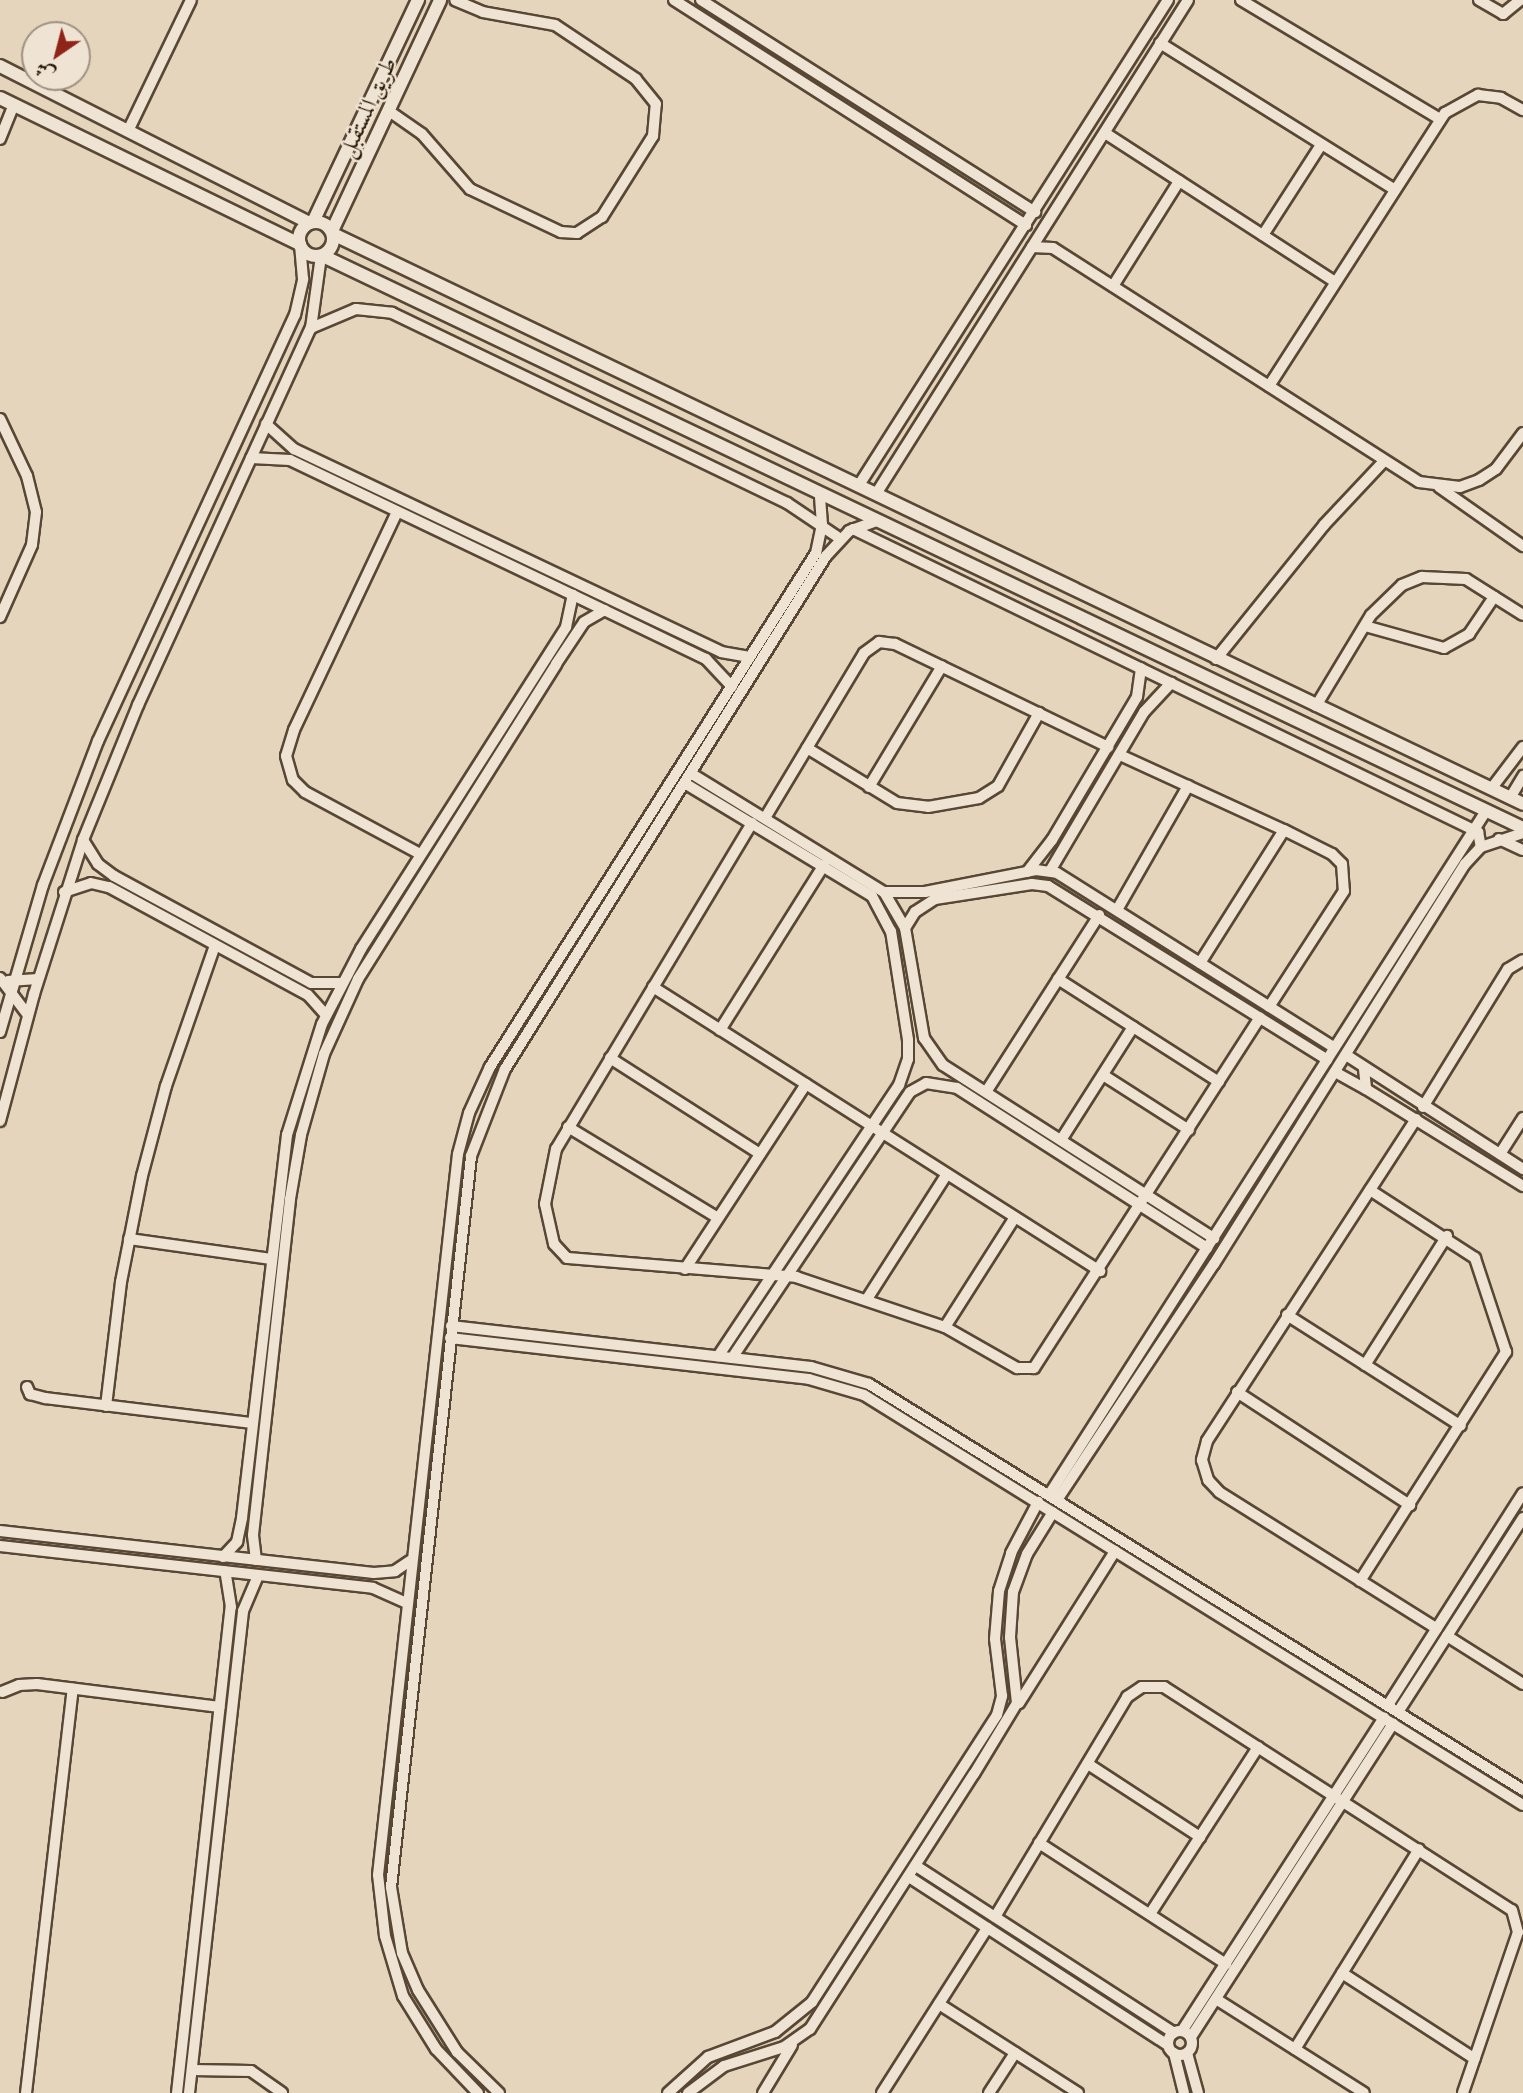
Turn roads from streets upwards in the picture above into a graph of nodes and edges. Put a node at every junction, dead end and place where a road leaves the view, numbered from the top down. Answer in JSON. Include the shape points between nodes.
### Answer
{"nodes":[{"id":1,"x":191,"y":0,"type":"edge"},
{"id":2,"x":418,"y":0,"type":"edge"},
{"id":3,"x":440,"y":0,"type":"edge"},
{"id":4,"x":455,"y":0,"type":"edge"},
{"id":5,"x":674,"y":0,"type":"edge"},
{"id":6,"x":701,"y":0,"type":"edge"},
{"id":7,"x":1168,"y":0,"type":"edge"},
{"id":8,"x":1188,"y":0,"type":"edge"},
{"id":9,"x":1241,"y":0,"type":"edge"},
{"id":10,"x":1479,"y":0,"type":"edge"},
{"id":11,"x":1520,"y":0,"type":"edge"},
{"id":12,"x":1160,"y":43,"type":"junction"},
{"id":13,"x":0,"y":66,"type":"edge"},
{"id":14,"x":0,"y":98,"type":"edge"},
{"id":15,"x":14,"y":105,"type":"junction"},
{"id":16,"x":1523,"y":110,"type":"edge"},
{"id":17,"x":389,"y":111,"type":"junction"},
{"id":18,"x":1440,"y":119,"type":"junction"},
{"id":19,"x":892,"y":121,"type":"junction"},
{"id":20,"x":128,"y":131,"type":"junction"},
{"id":21,"x":884,"y":133,"type":"junction"},
{"id":22,"x":1105,"y":133,"type":"junction"},
{"id":23,"x":0,"y":139,"type":"edge"},
{"id":24,"x":1321,"y":145,"type":"junction"},
{"id":25,"x":340,"y":165,"type":"junction"},
{"id":26,"x":359,"y":174,"type":"junction"},
{"id":27,"x":1179,"y":181,"type":"junction"},
{"id":28,"x":1395,"y":190,"type":"junction"},
{"id":29,"x":1035,"y":212,"type":"junction"},
{"id":30,"x":312,"y":222,"type":"junction"},
{"id":31,"x":1026,"y":225,"type":"junction"},
{"id":32,"x":1044,"y":229,"type":"junction"},
{"id":33,"x":333,"y":233,"type":"junction"},
{"id":34,"x":1263,"y":235,"type":"junction"},
{"id":35,"x":300,"y":245,"type":"junction"},
{"id":36,"x":1032,"y":247,"type":"junction"},
{"id":37,"x":1053,"y":248,"type":"junction"},
{"id":38,"x":322,"y":256,"type":"junction"},
{"id":39,"x":1335,"y":282,"type":"junction"},
{"id":40,"x":1113,"y":286,"type":"junction"},
{"id":41,"x":984,"y":292,"type":"junction"},
{"id":42,"x":997,"y":301,"type":"junction"},
{"id":43,"x":311,"y":328,"type":"junction"},
{"id":44,"x":1269,"y":386,"type":"junction"},
{"id":45,"x":0,"y":419,"type":"edge"},
{"id":46,"x":266,"y":424,"type":"junction"},
{"id":47,"x":1523,"y":433,"type":"edge"},
{"id":48,"x":1512,"y":450,"type":"junction"},
{"id":49,"x":292,"y":455,"type":"junction"},
{"id":50,"x":1523,"y":457,"type":"edge"},
{"id":51,"x":251,"y":458,"type":"junction"},
{"id":52,"x":1384,"y":461,"type":"junction"},
{"id":53,"x":859,"y":485,"type":"junction"},
{"id":54,"x":1439,"y":487,"type":"junction"},
{"id":55,"x":876,"y":494,"type":"junction"},
{"id":56,"x":820,"y":495,"type":"junction"},
{"id":57,"x":397,"y":512,"type":"junction"},
{"id":58,"x":877,"y":521,"type":"junction"},
{"id":59,"x":822,"y":525,"type":"junction"},
{"id":60,"x":853,"y":529,"type":"junction"},
{"id":61,"x":839,"y":538,"type":"junction"},
{"id":62,"x":1523,"y":547,"type":"edge"},
{"id":63,"x":573,"y":595,"type":"junction"},
{"id":64,"x":1494,"y":597,"type":"junction"},
{"id":65,"x":605,"y":610,"type":"junction"},
{"id":66,"x":1523,"y":615,"type":"edge"},
{"id":67,"x":0,"y":617,"type":"edge"},
{"id":68,"x":1364,"y":626,"type":"junction"},
{"id":69,"x":570,"y":630,"type":"junction"},
{"id":70,"x":712,"y":648,"type":"junction"},
{"id":71,"x":750,"y":657,"type":"junction"},
{"id":72,"x":706,"y":659,"type":"junction"},
{"id":73,"x":1216,"y":659,"type":"junction"},
{"id":74,"x":942,"y":666,"type":"junction"},
{"id":75,"x":1231,"y":666,"type":"junction"},
{"id":76,"x":1142,"y":668,"type":"junction"},
{"id":77,"x":1171,"y":682,"type":"junction"},
{"id":78,"x":1220,"y":685,"type":"junction"},
{"id":79,"x":732,"y":687,"type":"junction"},
{"id":80,"x":1140,"y":692,"type":"junction"},
{"id":81,"x":1153,"y":700,"type":"junction"},
{"id":82,"x":1316,"y":706,"type":"junction"},
{"id":83,"x":1039,"y":713,"type":"junction"},
{"id":84,"x":1108,"y":747,"type":"junction"},
{"id":85,"x":1523,"y":747,"type":"edge"},
{"id":86,"x":807,"y":748,"type":"junction"},
{"id":87,"x":1120,"y":755,"type":"junction"},
{"id":88,"x":1523,"y":776,"type":"edge"},
{"id":89,"x":689,"y":779,"type":"junction"},
{"id":90,"x":1188,"y":786,"type":"junction"},
{"id":91,"x":869,"y":787,"type":"junction"},
{"id":92,"x":1491,"y":789,"type":"junction"},
{"id":93,"x":1510,"y":798,"type":"junction"},
{"id":94,"x":1523,"y":804,"type":"edge"},
{"id":95,"x":1072,"y":807,"type":"junction"},
{"id":96,"x":1486,"y":811,"type":"junction"},
{"id":97,"x":1082,"y":813,"type":"junction"},
{"id":98,"x":765,"y":818,"type":"junction"},
{"id":99,"x":752,"y":823,"type":"junction"},
{"id":100,"x":1284,"y":830,"type":"junction"},
{"id":101,"x":1474,"y":830,"type":"junction"},
{"id":102,"x":1523,"y":830,"type":"edge"},
{"id":103,"x":1499,"y":839,"type":"junction"},
{"id":104,"x":83,"y":840,"type":"junction"},
{"id":105,"x":1481,"y":848,"type":"junction"},
{"id":106,"x":1523,"y":850,"type":"edge"},
{"id":107,"x":420,"y":854,"type":"junction"},
{"id":108,"x":824,"y":865,"type":"junction"},
{"id":109,"x":1050,"y":871,"type":"junction"},
{"id":110,"x":1027,"y":872,"type":"junction"},
{"id":111,"x":610,"y":877,"type":"junction"},
{"id":112,"x":120,"y":885,"type":"junction"},
{"id":113,"x":622,"y":885,"type":"junction"},
{"id":114,"x":64,"y":892,"type":"junction"},
{"id":115,"x":884,"y":892,"type":"junction"},
{"id":116,"x":1117,"y":909,"type":"junction"},
{"id":117,"x":1099,"y":915,"type":"junction"},
{"id":118,"x":905,"y":928,"type":"junction"},
{"id":119,"x":215,"y":945,"type":"junction"},
{"id":120,"x":1523,"y":960,"type":"edge"},
{"id":121,"x":1200,"y":963,"type":"junction"},
{"id":122,"x":1382,"y":974,"type":"junction"},
{"id":123,"x":38,"y":979,"type":"junction"},
{"id":124,"x":1058,"y":979,"type":"junction"},
{"id":125,"x":7,"y":982,"type":"edge"},
{"id":126,"x":297,"y":982,"type":"junction"},
{"id":127,"x":1392,"y":982,"type":"junction"},
{"id":128,"x":341,"y":983,"type":"junction"},
{"id":129,"x":653,"y":987,"type":"junction"},
{"id":130,"x":1269,"y":1007,"type":"junction"},
{"id":131,"x":326,"y":1015,"type":"junction"},
{"id":132,"x":28,"y":1016,"type":"junction"},
{"id":133,"x":1261,"y":1017,"type":"junction"},
{"id":134,"x":1133,"y":1027,"type":"junction"},
{"id":135,"x":720,"y":1030,"type":"junction"},
{"id":136,"x":0,"y":1032,"type":"edge"},
{"id":137,"x":1335,"y":1048,"type":"junction"},
{"id":138,"x":1346,"y":1055,"type":"junction"},
{"id":139,"x":610,"y":1058,"type":"junction"},
{"id":140,"x":1327,"y":1060,"type":"junction"},
{"id":141,"x":1364,"y":1069,"type":"junction"},
{"id":142,"x":1335,"y":1072,"type":"junction"},
{"id":143,"x":1103,"y":1076,"type":"junction"},
{"id":144,"x":1219,"y":1082,"type":"junction"},
{"id":145,"x":806,"y":1084,"type":"junction"},
{"id":146,"x":1366,"y":1089,"type":"junction"},
{"id":147,"x":986,"y":1092,"type":"junction"},
{"id":148,"x":1423,"y":1107,"type":"junction"},
{"id":149,"x":1523,"y":1118,"type":"edge"},
{"id":150,"x":1416,"y":1119,"type":"junction"},
{"id":151,"x":0,"y":1121,"type":"edge"},
{"id":152,"x":872,"y":1126,"type":"junction"},
{"id":153,"x":568,"y":1127,"type":"junction"},
{"id":154,"x":1189,"y":1130,"type":"junction"},
{"id":155,"x":883,"y":1133,"type":"junction"},
{"id":156,"x":1061,"y":1140,"type":"junction"},
{"id":157,"x":760,"y":1154,"type":"junction"},
{"id":158,"x":1500,"y":1154,"type":"junction"},
{"id":159,"x":1265,"y":1156,"type":"junction"},
{"id":160,"x":1277,"y":1163,"type":"junction"},
{"id":161,"x":1523,"y":1169,"type":"edge"},
{"id":162,"x":947,"y":1174,"type":"junction"},
{"id":163,"x":1523,"y":1186,"type":"edge"},
{"id":164,"x":1370,"y":1190,"type":"junction"},
{"id":165,"x":452,"y":1191,"type":"junction"},
{"id":166,"x":465,"y":1194,"type":"junction"},
{"id":167,"x":1148,"y":1195,"type":"junction"},
{"id":168,"x":1141,"y":1206,"type":"junction"},
{"id":169,"x":718,"y":1217,"type":"junction"},
{"id":170,"x":1015,"y":1217,"type":"junction"},
{"id":171,"x":275,"y":1231,"type":"junction"},
{"id":172,"x":287,"y":1231,"type":"junction"},
{"id":173,"x":1447,"y":1237,"type":"junction"},
{"id":174,"x":128,"y":1238,"type":"junction"},
{"id":175,"x":1214,"y":1238,"type":"junction"},
{"id":176,"x":1207,"y":1248,"type":"junction"},
{"id":177,"x":272,"y":1259,"type":"junction"},
{"id":178,"x":685,"y":1269,"type":"junction"},
{"id":179,"x":1100,"y":1271,"type":"junction"},
{"id":180,"x":773,"y":1275,"type":"junction"},
{"id":181,"x":787,"y":1276,"type":"junction"},
{"id":182,"x":867,"y":1299,"type":"junction"},
{"id":183,"x":1287,"y":1315,"type":"junction"},
{"id":184,"x":452,"y":1326,"type":"junction"},
{"id":185,"x":945,"y":1327,"type":"junction"},
{"id":186,"x":450,"y":1338,"type":"junction"},
{"id":187,"x":718,"y":1356,"type":"junction"},
{"id":188,"x":732,"y":1358,"type":"junction"},
{"id":189,"x":1365,"y":1365,"type":"junction"},
{"id":190,"x":27,"y":1387,"type":"dead end"},
{"id":191,"x":1237,"y":1392,"type":"junction"},
{"id":192,"x":106,"y":1406,"type":"junction"},
{"id":193,"x":253,"y":1423,"type":"junction"},
{"id":194,"x":1461,"y":1426,"type":"junction"},
{"id":195,"x":1523,"y":1493,"type":"edge"},
{"id":196,"x":1053,"y":1497,"type":"junction"},
{"id":197,"x":1038,"y":1502,"type":"junction"},
{"id":198,"x":1410,"y":1505,"type":"junction"},
{"id":199,"x":1054,"y":1512,"type":"junction"},
{"id":200,"x":1523,"y":1518,"type":"edge"},
{"id":201,"x":248,"y":1519,"type":"junction"},
{"id":202,"x":0,"y":1531,"type":"edge"},
{"id":203,"x":1511,"y":1536,"type":"junction"},
{"id":204,"x":1523,"y":1544,"type":"edge"},
{"id":205,"x":0,"y":1546,"type":"edge"},
{"id":206,"x":1115,"y":1551,"type":"junction"},
{"id":207,"x":223,"y":1557,"type":"junction"},
{"id":208,"x":256,"y":1560,"type":"junction"},
{"id":209,"x":410,"y":1561,"type":"junction"},
{"id":210,"x":225,"y":1571,"type":"junction"},
{"id":211,"x":374,"y":1573,"type":"junction"},
{"id":212,"x":258,"y":1575,"type":"junction"},
{"id":213,"x":1360,"y":1581,"type":"junction"},
{"id":214,"x":373,"y":1588,"type":"junction"},
{"id":215,"x":405,"y":1602,"type":"junction"},
{"id":216,"x":236,"y":1615,"type":"junction"},
{"id":217,"x":1437,"y":1629,"type":"junction"},
{"id":218,"x":1447,"y":1636,"type":"junction"},
{"id":219,"x":1523,"y":1684,"type":"edge"},
{"id":220,"x":73,"y":1689,"type":"junction"},
{"id":221,"x":2,"y":1692,"type":"dead end"},
{"id":222,"x":220,"y":1707,"type":"junction"},
{"id":223,"x":1393,"y":1709,"type":"junction"},
{"id":224,"x":1014,"y":1711,"type":"junction"},
{"id":225,"x":1388,"y":1721,"type":"junction"},
{"id":226,"x":1258,"y":1747,"type":"junction"},
{"id":227,"x":1088,"y":1764,"type":"junction"},
{"id":228,"x":964,"y":1767,"type":"junction"},
{"id":229,"x":974,"y":1774,"type":"junction"},
{"id":230,"x":1523,"y":1790,"type":"edge"},
{"id":231,"x":385,"y":1794,"type":"junction"},
{"id":232,"x":399,"y":1795,"type":"junction"},
{"id":233,"x":1339,"y":1798,"type":"junction"},
{"id":234,"x":1523,"y":1805,"type":"edge"},
{"id":235,"x":1200,"y":1837,"type":"junction"},
{"id":236,"x":1039,"y":1843,"type":"junction"},
{"id":237,"x":1419,"y":1849,"type":"junction"},
{"id":238,"x":916,"y":1866,"type":"junction"},
{"id":239,"x":909,"y":1877,"type":"junction"},
{"id":240,"x":1150,"y":1914,"type":"junction"},
{"id":241,"x":995,"y":1917,"type":"junction"},
{"id":242,"x":864,"y":1922,"type":"junction"},
{"id":243,"x":988,"y":1928,"type":"junction"},
{"id":244,"x":876,"y":1929,"type":"junction"},
{"id":245,"x":1226,"y":1964,"type":"junction"},
{"id":246,"x":1342,"y":1973,"type":"junction"},
{"id":247,"x":1216,"y":1999,"type":"junction"},
{"id":248,"x":939,"y":2004,"type":"junction"},
{"id":249,"x":1182,"y":2034,"type":"junction"},
{"id":250,"x":794,"y":2042,"type":"junction"},
{"id":251,"x":1171,"y":2049,"type":"junction"},
{"id":252,"x":1295,"y":2049,"type":"junction"},
{"id":253,"x":1015,"y":2053,"type":"junction"},
{"id":254,"x":1187,"y":2053,"type":"junction"},
{"id":255,"x":1475,"y":2059,"type":"junction"},
{"id":256,"x":192,"y":2070,"type":"junction"},
{"id":257,"x":26,"y":2093,"type":"edge"},
{"id":258,"x":177,"y":2093,"type":"edge"},
{"id":259,"x":189,"y":2093,"type":"edge"},
{"id":260,"x":282,"y":2093,"type":"edge"},
{"id":261,"x":478,"y":2093,"type":"edge"},
{"id":262,"x":499,"y":2093,"type":"edge"},
{"id":263,"x":668,"y":2093,"type":"edge"},
{"id":264,"x":688,"y":2093,"type":"edge"},
{"id":265,"x":763,"y":2093,"type":"edge"},
{"id":266,"x":882,"y":2093,"type":"edge"},
{"id":267,"x":989,"y":2093,"type":"edge"},
{"id":268,"x":1078,"y":2093,"type":"edge"},
{"id":269,"x":1184,"y":2093,"type":"edge"},
{"id":270,"x":1198,"y":2093,"type":"edge"},
{"id":271,"x":1364,"y":2093,"type":"edge"},
{"id":272,"x":1463,"y":2093,"type":"edge"}],
"edges":[{"from":1,"to":20,"type":"street"},
{"from":2,"to":25,"type":"street","name":"طريق المستقبل"},
{"from":3,"to":17,"type":"street","name":"طريق المستقبل"},
{"from":4,"to":17,"type":"street","via":[[483,12],[555,24],[636,79],[656,104],[653,136],[602,217],[577,233],[561,232],[470,189],[422,134]]},
{"from":5,"to":21,"type":"street"},
{"from":6,"to":19,"type":"street"},
{"from":7,"to":29,"type":"street"},
{"from":8,"to":12,"type":"street"},
{"from":9,"to":18,"type":"street"},
{"from":10,"to":11,"type":"street","via":[[1503,14]]},
{"from":12,"to":22,"type":"street"},
{"from":12,"to":24,"type":"street"},
{"from":13,"to":20,"type":"street"},
{"from":14,"to":15,"type":"street"},
{"from":15,"to":23,"type":"street"},
{"from":15,"to":35,"type":"street"},
{"from":16,"to":18,"type":"street","via":[[1501,98],[1478,95],[1456,103]]},
{"from":17,"to":26,"type":"street","name":"طريق المستقبل"},
{"from":18,"to":28,"type":"street"},
{"from":19,"to":21,"type":"street"},
{"from":19,"to":29,"type":"street"},
{"from":20,"to":30,"type":"street"},
{"from":21,"to":31,"type":"street"},
{"from":22,"to":27,"type":"street"},
{"from":22,"to":32,"type":"street"},
{"from":24,"to":28,"type":"street"},
{"from":24,"to":34,"type":"street"},
{"from":25,"to":26,"type":"street"},
{"from":25,"to":30,"type":"street","name":"طريق المستقبل"},
{"from":26,"to":33,"type":"street","name":"طريق المستقبل"},
{"from":27,"to":34,"type":"street"},
{"from":27,"to":40,"type":"street"},
{"from":28,"to":39,"type":"street"},
{"from":29,"to":31,"type":"street"},
{"from":30,"to":33,"type":"street"},
{"from":30,"to":35,"type":"street","via":[[301,231]]},
{"from":31,"to":41,"type":"street"},
{"from":32,"to":36,"type":"street"},
{"from":32,"to":37,"type":"street"},
{"from":33,"to":38,"type":"street","via":[[332,247]]},
{"from":33,"to":53,"type":"street"},
{"from":34,"to":39,"type":"street"},
{"from":35,"to":38,"type":"street","via":[[307,254]]},
{"from":35,"to":125,"type":"street","via":[[303,279],[295,315],[103,729]]},
{"from":36,"to":37,"type":"street"},
{"from":36,"to":42,"type":"street"},
{"from":37,"to":40,"type":"street"},
{"from":38,"to":43,"type":"street"},
{"from":38,"to":56,"type":"street"},
{"from":39,"to":44,"type":"street"},
{"from":40,"to":44,"type":"street"},
{"from":41,"to":42,"type":"street"},
{"from":41,"to":53,"type":"street"},
{"from":42,"to":55,"type":"street"},
{"from":43,"to":46,"type":"street"},
{"from":43,"to":59,"type":"street","via":[[356,309],[392,313],[787,503]]},
{"from":44,"to":52,"type":"street"},
{"from":45,"to":67,"type":"street","via":[[27,476],[36,512],[32,545]]},
{"from":46,"to":49,"type":"street"},
{"from":46,"to":51,"type":"street"},
{"from":47,"to":48,"type":"street"},
{"from":48,"to":50,"type":"street"},
{"from":48,"to":54,"type":"street","via":[[1479,480]]},
{"from":49,"to":51,"type":"street"},
{"from":49,"to":57,"type":"street"},
{"from":49,"to":70,"type":"street"},
{"from":51,"to":104,"type":"street","via":[[138,705]]},
{"from":52,"to":54,"type":"street","via":[[1419,482]]},
{"from":52,"to":73,"type":"street","via":[[1315,535]]},
{"from":53,"to":55,"type":"street"},
{"from":54,"to":62,"type":"street"},
{"from":55,"to":73,"type":"street"},
{"from":56,"to":58,"type":"street"},
{"from":56,"to":59,"type":"street"},
{"from":57,"to":63,"type":"street"},
{"from":57,"to":107,"type":"street","via":[[293,730],[286,764],[305,792]]},
{"from":58,"to":60,"type":"street"},
{"from":58,"to":78,"type":"street"},
{"from":59,"to":61,"type":"street"},
{"from":59,"to":71,"type":"street","via":[[816,552]]},
{"from":60,"to":61,"type":"street"},
{"from":60,"to":76,"type":"street"},
{"from":61,"to":89,"type":"street"},
{"from":63,"to":65,"type":"street"},
{"from":63,"to":69,"type":"street"},
{"from":64,"to":66,"type":"street"},
{"from":64,"to":68,"type":"street","via":[[1466,579],[1422,577],[1384,598]]},
{"from":64,"to":68,"type":"street","via":[[1469,634],[1444,648]]},
{"from":65,"to":69,"type":"street"},
{"from":65,"to":72,"type":"street"},
{"from":68,"to":82,"type":"street"},
{"from":69,"to":107,"type":"street"},
{"from":69,"to":172,"type":"street","via":[[345,1004],[308,1107]]},
{"from":70,"to":71,"type":"street"},
{"from":70,"to":72,"type":"street"},
{"from":71,"to":79,"type":"street"},
{"from":72,"to":79,"type":"street"},
{"from":73,"to":75,"type":"street"},
{"from":74,"to":83,"type":"street"},
{"from":74,"to":86,"type":"street","via":[[890,642],[874,644]]},
{"from":74,"to":91,"type":"street"},
{"from":75,"to":78,"type":"street"},
{"from":75,"to":82,"type":"street"},
{"from":76,"to":77,"type":"street"},
{"from":76,"to":80,"type":"street"},
{"from":77,"to":81,"type":"street"},
{"from":77,"to":101,"type":"street"},
{"from":78,"to":96,"type":"street"},
{"from":79,"to":111,"type":"street"},
{"from":80,"to":81,"type":"street"},
{"from":80,"to":84,"type":"street"},
{"from":81,"to":87,"type":"street"},
{"from":82,"to":92,"type":"street"},
{"from":83,"to":84,"type":"street"},
{"from":83,"to":91,"type":"street","via":[[1007,775],[985,795],[912,807]]},
{"from":84,"to":95,"type":"street"},
{"from":85,"to":92,"type":"street"},
{"from":86,"to":91,"type":"street"},
{"from":86,"to":98,"type":"street"},
{"from":87,"to":90,"type":"street"},
{"from":87,"to":97,"type":"street"},
{"from":88,"to":93,"type":"street"},
{"from":89,"to":98,"type":"street"},
{"from":89,"to":99,"type":"street"},
{"from":89,"to":113,"type":"street"},
{"from":90,"to":100,"type":"street"},
{"from":90,"to":116,"type":"street"},
{"from":92,"to":93,"type":"street"},
{"from":93,"to":94,"type":"street"},
{"from":95,"to":97,"type":"street"},
{"from":95,"to":110,"type":"street"},
{"from":96,"to":101,"type":"street"},
{"from":96,"to":102,"type":"street"},
{"from":97,"to":109,"type":"street"},
{"from":98,"to":115,"type":"street"},
{"from":99,"to":108,"type":"street"},
{"from":99,"to":129,"type":"street"},
{"from":100,"to":121,"type":"street"},
{"from":100,"to":130,"type":"street","via":[[1337,858],[1346,884]]},
{"from":101,"to":105,"type":"street","via":[[1482,839]]},
{"from":101,"to":122,"type":"street"},
{"from":102,"to":103,"type":"street"},
{"from":103,"to":105,"type":"street"},
{"from":103,"to":106,"type":"street"},
{"from":104,"to":112,"type":"street","via":[[98,864]]},
{"from":104,"to":114,"type":"street"},
{"from":105,"to":127,"type":"street","via":[[1465,864]]},
{"from":107,"to":128,"type":"street"},
{"from":108,"to":135,"type":"street"},
{"from":108,"to":152,"type":"street","via":[[872,896],[887,919],[894,945],[908,1059],[899,1085]]},
{"from":109,"to":110,"type":"street"},
{"from":109,"to":116,"type":"street"},
{"from":110,"to":115,"type":"street","via":[[915,893]]},
{"from":111,"to":113,"type":"street"},
{"from":111,"to":165,"type":"street","via":[[482,1082],[462,1136]]},
{"from":112,"to":114,"type":"street","via":[[90,884]]},
{"from":112,"to":119,"type":"street"},
{"from":112,"to":126,"type":"street"},
{"from":113,"to":166,"type":"street","via":[[496,1086],[471,1156]]},
{"from":114,"to":123,"type":"street"},
{"from":115,"to":118,"type":"street"},
{"from":116,"to":121,"type":"street"},
{"from":117,"to":118,"type":"street","via":[[1056,889],[1032,884],[935,899],[915,912]]},
{"from":117,"to":124,"type":"street"},
{"from":117,"to":133,"type":"street"},
{"from":118,"to":147,"type":"street","via":[[928,1048],[943,1065]]},
{"from":119,"to":126,"type":"street"},
{"from":119,"to":174,"type":"street","via":[[159,1107]]},
{"from":120,"to":148,"type":"street","via":[[1508,969]]},
{"from":121,"to":130,"type":"street"},
{"from":122,"to":127,"type":"street"},
{"from":122,"to":137,"type":"street"},
{"from":123,"to":125,"type":"street"},
{"from":123,"to":132,"type":"street"},
{"from":124,"to":134,"type":"street"},
{"from":124,"to":147,"type":"street"},
{"from":125,"to":132,"type":"street"},
{"from":125,"to":136,"type":"street"},
{"from":126,"to":128,"type":"street"},
{"from":126,"to":131,"type":"street"},
{"from":127,"to":138,"type":"street"},
{"from":128,"to":131,"type":"street"},
{"from":129,"to":135,"type":"street"},
{"from":129,"to":139,"type":"street"},
{"from":130,"to":137,"type":"street"},
{"from":131,"to":171,"type":"street","via":[[287,1135]]},
{"from":132,"to":151,"type":"street"},
{"from":133,"to":140,"type":"street"},
{"from":133,"to":144,"type":"street"},
{"from":134,"to":143,"type":"street"},
{"from":134,"to":144,"type":"street"},
{"from":135,"to":145,"type":"street"},
{"from":137,"to":140,"type":"street"},
{"from":138,"to":141,"type":"street"},
{"from":138,"to":142,"type":"street"},
{"from":139,"to":153,"type":"street"},
{"from":139,"to":157,"type":"street"},
{"from":140,"to":159,"type":"street"},
{"from":141,"to":146,"type":"street"},
{"from":141,"to":148,"type":"street"},
{"from":142,"to":146,"type":"street"},
{"from":142,"to":160,"type":"street"},
{"from":143,"to":154,"type":"street"},
{"from":143,"to":156,"type":"street"},
{"from":144,"to":154,"type":"street"},
{"from":145,"to":152,"type":"street"},
{"from":145,"to":157,"type":"street"},
{"from":146,"to":150,"type":"street"},
{"from":147,"to":156,"type":"street"},
{"from":148,"to":158,"type":"street"},
{"from":149,"to":158,"type":"street"},
{"from":150,"to":163,"type":"street"},
{"from":150,"to":164,"type":"street"},
{"from":152,"to":155,"type":"street"},
{"from":152,"to":180,"type":"street"},
{"from":153,"to":169,"type":"street"},
{"from":153,"to":178,"type":"street","via":[[551,1162],[546,1189],[548,1220],[559,1252],[578,1261]]},
{"from":154,"to":167,"type":"street"},
{"from":155,"to":162,"type":"street"},
{"from":155,"to":168,"type":"street","via":[[910,1092],[926,1083],[945,1082]]},
{"from":155,"to":181,"type":"street"},
{"from":156,"to":167,"type":"street"},
{"from":157,"to":169,"type":"street"},
{"from":158,"to":161,"type":"street"},
{"from":159,"to":160,"type":"street"},
{"from":159,"to":175,"type":"street"},
{"from":160,"to":196,"type":"street"},
{"from":162,"to":170,"type":"street"},
{"from":162,"to":182,"type":"street"},
{"from":164,"to":173,"type":"street"},
{"from":164,"to":183,"type":"street"},
{"from":165,"to":166,"type":"street"},
{"from":165,"to":209,"type":"street"},
{"from":166,"to":184,"type":"street"},
{"from":167,"to":168,"type":"street"},
{"from":167,"to":175,"type":"street"},
{"from":168,"to":176,"type":"street"},
{"from":168,"to":179,"type":"street"},
{"from":169,"to":178,"type":"street"},
{"from":170,"to":179,"type":"street"},
{"from":170,"to":185,"type":"street"},
{"from":171,"to":172,"type":"street"},
{"from":171,"to":177,"type":"street"},
{"from":172,"to":201,"type":"street"},
{"from":173,"to":189,"type":"street"},
{"from":173,"to":194,"type":"street","via":[[1469,1251],[1479,1265],[1506,1345],[1500,1367]]},
{"from":174,"to":177,"type":"street"},
{"from":174,"to":192,"type":"street"},
{"from":175,"to":176,"type":"street"},
{"from":176,"to":196,"type":"street"},
{"from":177,"to":193,"type":"street"},
{"from":178,"to":180,"type":"street"},
{"from":179,"to":185,"type":"street","via":[[1034,1368],[1017,1368]]},
{"from":180,"to":181,"type":"street"},
{"from":180,"to":187,"type":"street"},
{"from":181,"to":182,"type":"street"},
{"from":181,"to":188,"type":"street"},
{"from":182,"to":185,"type":"street"},
{"from":183,"to":189,"type":"street"},
{"from":183,"to":191,"type":"street"},
{"from":184,"to":186,"type":"street"},
{"from":184,"to":187,"type":"street"},
{"from":186,"to":197,"type":"street","via":[[836,1385],[876,1402]]},
{"from":186,"to":232,"type":"street"},
{"from":187,"to":188,"type":"street"},
{"from":188,"to":196,"type":"street","via":[[825,1369],[869,1384]]},
{"from":189,"to":194,"type":"street"},
{"from":190,"to":192,"type":"street","via":[[33,1396]]},
{"from":191,"to":198,"type":"street"},
{"from":191,"to":213,"type":"street","via":[[1203,1450],[1208,1480],[1219,1492]]},
{"from":192,"to":193,"type":"street"},
{"from":193,"to":201,"type":"street"},
{"from":194,"to":198,"type":"street"},
{"from":195,"to":217,"type":"street"},
{"from":196,"to":223,"type":"street"},
{"from":197,"to":199,"type":"street"},
{"from":197,"to":228,"type":"street","via":[[999,1591],[995,1639],[1000,1709]]},
{"from":198,"to":213,"type":"street"},
{"from":199,"to":206,"type":"street"},
{"from":199,"to":224,"type":"street","via":[[1027,1554],[1013,1592],[1010,1637],[1019,1688]]},
{"from":200,"to":203,"type":"street"},
{"from":201,"to":207,"type":"street"},
{"from":201,"to":208,"type":"street"},
{"from":202,"to":207,"type":"street"},
{"from":203,"to":204,"type":"street"},
{"from":203,"to":218,"type":"street"},
{"from":205,"to":210,"type":"street"},
{"from":206,"to":224,"type":"street"},
{"from":206,"to":225,"type":"street"},
{"from":207,"to":208,"type":"street"},
{"from":208,"to":211,"type":"street"},
{"from":209,"to":211,"type":"street","via":[[395,1572]]},
{"from":209,"to":215,"type":"street"},
{"from":210,"to":212,"type":"street"},
{"from":210,"to":216,"type":"street"},
{"from":211,"to":214,"type":"street"},
{"from":212,"to":214,"type":"street"},
{"from":212,"to":216,"type":"street"},
{"from":213,"to":217,"type":"street"},
{"from":214,"to":215,"type":"street"},
{"from":215,"to":231,"type":"street"},
{"from":216,"to":222,"type":"street"},
{"from":216,"to":256,"type":"street"},
{"from":217,"to":223,"type":"street"},
{"from":218,"to":219,"type":"street"},
{"from":218,"to":223,"type":"street"},
{"from":220,"to":221,"type":"street","via":[[28,1684]]},
{"from":220,"to":222,"type":"street"},
{"from":220,"to":257,"type":"street"},
{"from":222,"to":258,"type":"street"},
{"from":223,"to":230,"type":"street"},
{"from":224,"to":229,"type":"street"},
{"from":225,"to":233,"type":"street"},
{"from":225,"to":234,"type":"street"},
{"from":226,"to":227,"type":"street","via":[[1164,1687],[1148,1685],[1127,1697]]},
{"from":226,"to":233,"type":"street"},
{"from":226,"to":235,"type":"street"},
{"from":227,"to":235,"type":"street"},
{"from":227,"to":236,"type":"street"},
{"from":228,"to":229,"type":"street"},
{"from":228,"to":242,"type":"street"},
{"from":229,"to":238,"type":"street"},
{"from":231,"to":232,"type":"street"},
{"from":231,"to":261,"type":"street","via":[[378,1875],[381,1916],[396,1975],[427,2036]]},
{"from":232,"to":262,"type":"street","via":[[391,1870],[402,1953],[438,2026],[467,2064]]},
{"from":233,"to":237,"type":"street"},
{"from":233,"to":245,"type":"street"},
{"from":233,"to":247,"type":"street"},
{"from":235,"to":240,"type":"street"},
{"from":236,"to":240,"type":"street"},
{"from":236,"to":241,"type":"street"},
{"from":237,"to":246,"type":"street"},
{"from":237,"to":255,"type":"street","via":[[1508,1906],[1517,1920],[1516,1938]]},
{"from":238,"to":239,"type":"street"},
{"from":238,"to":241,"type":"street"},
{"from":239,"to":243,"type":"street"},
{"from":239,"to":244,"type":"street"},
{"from":240,"to":245,"type":"street"},
{"from":241,"to":249,"type":"street"},
{"from":242,"to":244,"type":"street"},
{"from":242,"to":263,"type":"street","via":[[813,2002],[794,2020],[765,2037],[719,2051]]},
{"from":243,"to":248,"type":"street"},
{"from":243,"to":251,"type":"street"},
{"from":244,"to":250,"type":"street","via":[[818,2020]]},
{"from":245,"to":249,"type":"street"},
{"from":246,"to":252,"type":"street"},
{"from":246,"to":255,"type":"street"},
{"from":247,"to":249,"type":"street"},
{"from":247,"to":252,"type":"street"},
{"from":248,"to":253,"type":"street"},
{"from":248,"to":266,"type":"street"},
{"from":249,"to":251,"type":"street"},
{"from":249,"to":254,"type":"street"},
{"from":250,"to":264,"type":"street","via":[[724,2066]]},
{"from":250,"to":265,"type":"street"},
{"from":251,"to":254,"type":"street"},
{"from":251,"to":269,"type":"street"},
{"from":252,"to":271,"type":"street"},
{"from":253,"to":267,"type":"street"},
{"from":253,"to":268,"type":"street"},
{"from":254,"to":270,"type":"street"},
{"from":255,"to":272,"type":"street"},
{"from":256,"to":259,"type":"street"},
{"from":256,"to":260,"type":"street","via":[[251,2071]]}]}
